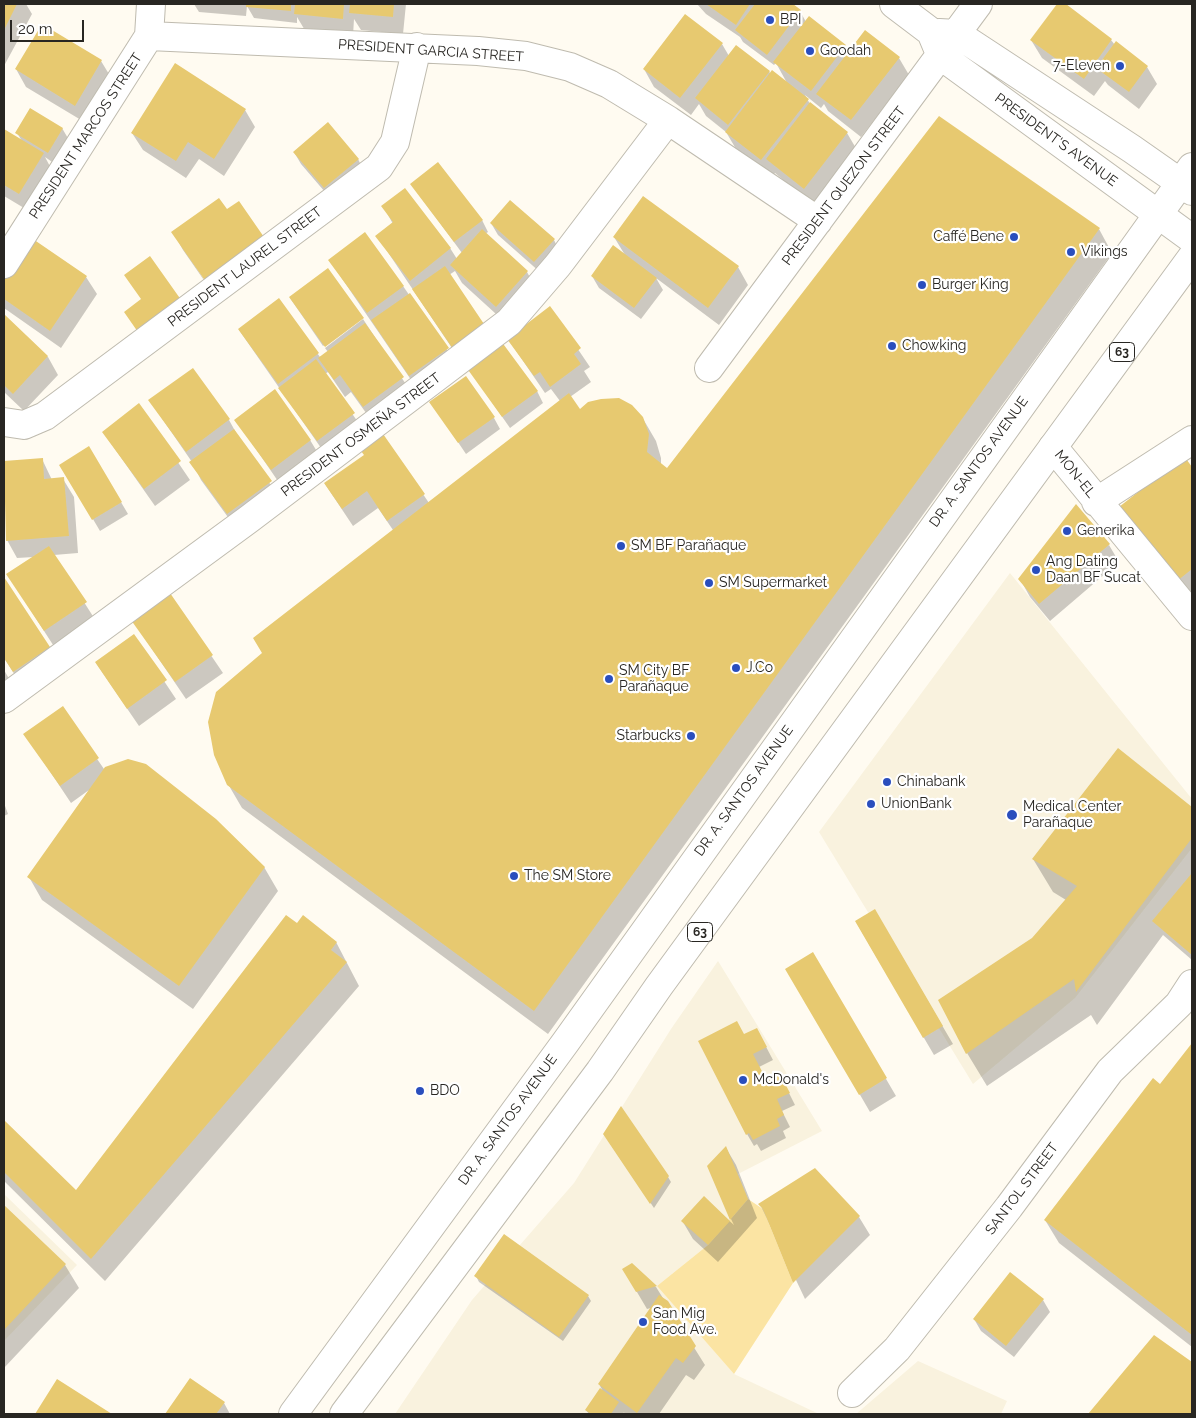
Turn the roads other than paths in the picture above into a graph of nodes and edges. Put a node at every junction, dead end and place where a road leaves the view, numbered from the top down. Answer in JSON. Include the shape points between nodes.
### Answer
{"nodes":[{"id":1,"x":151,"y":4,"type":"edge"},
{"id":2,"x":894,"y":4,"type":"edge"},
{"id":3,"x":978,"y":4,"type":"edge"},
{"id":4,"x":149,"y":36,"type":"junction"},
{"id":5,"x":943,"y":41,"type":"junction"},
{"id":6,"x":417,"y":47,"type":"junction"},
{"id":7,"x":668,"y":120,"type":"junction"},
{"id":8,"x":1188,"y":180,"type":"edge"},
{"id":9,"x":1157,"y":214,"type":"junction"},
{"id":10,"x":818,"y":221,"type":"junction"},
{"id":11,"x":1192,"y":239,"type":"edge"},
{"id":12,"x":1192,"y":257,"type":"edge"},
{"id":13,"x":4,"y":264,"type":"edge"},
{"id":14,"x":709,"y":368,"type":"dead end"},
{"id":15,"x":4,"y":422,"type":"edge"},
{"id":16,"x":1192,"y":440,"type":"edge"},
{"id":17,"x":1053,"y":447,"type":"junction"},
{"id":18,"x":1096,"y":502,"type":"junction"},
{"id":19,"x":1192,"y":616,"type":"edge"},
{"id":20,"x":4,"y":699,"type":"edge"},
{"id":21,"x":1192,"y":984,"type":"edge"},
{"id":22,"x":852,"y":1393,"type":"dead end"},
{"id":23,"x":293,"y":1414,"type":"edge"},
{"id":24,"x":344,"y":1414,"type":"edge"}],
"edges":[{"from":1,"to":4,"type":"street","name":"PRESIDENT MARCOS STREET"},
{"from":2,"to":5,"type":"street","name":"PRESIDENT'S AVENUE"},
{"from":3,"to":5,"type":"street","name":"PRESIDENT QUEZON STREET"},
{"from":4,"to":6,"type":"street","name":"PRESIDENT GARCIA STREET"},
{"from":4,"to":13,"type":"street","name":"PRESIDENT MARCOS STREET"},
{"from":5,"to":8,"type":"street","name":"PRESIDENT'S AVENUE"},
{"from":5,"to":9,"type":"street","name":"PRESIDENT'S AVENUE"},
{"from":5,"to":10,"type":"street","name":"PRESIDENT QUEZON STREET"},
{"from":6,"to":7,"type":"street","name":"PRESIDENT GARCIA STREET","via":[[526,56],[570,67],[609,84]]},
{"from":6,"to":15,"type":"street","name":"PRESIDENT LAUREL STREET","via":[[395,142],[379,167],[45,416],[24,425]]},
{"from":7,"to":10,"type":"street","name":"PRESIDENT GARCIA STREET"},
{"from":7,"to":20,"type":"street","name":"PRESIDENT OSMEÑA STREET","via":[[558,265],[509,322]]},
{"from":8,"to":9,"type":"street","name":"DR. A. SANTOS AVENUE"},
{"from":9,"to":11,"type":"street","name":"PRESIDENT'S AVENUE"},
{"from":9,"to":23,"type":"street","name":"DR. A. SANTOS AVENUE","via":[[570,1034]]},
{"from":10,"to":14,"type":"street","name":"PRESIDENT QUEZON STREET"},
{"from":12,"to":17,"type":"street","number":"63"},
{"from":16,"to":18,"type":"street"},
{"from":17,"to":18,"type":"street","name":"MON-EL"},
{"from":17,"to":24,"type":"street","number":"63","via":[[600,1071]]},
{"from":18,"to":19,"type":"street","name":"MON-EL"},
{"from":21,"to":22,"type":"street","name":"SANTOL STREET","via":[[1178,1004],[1110,1072],[1009,1208],[897,1349]]}]}
